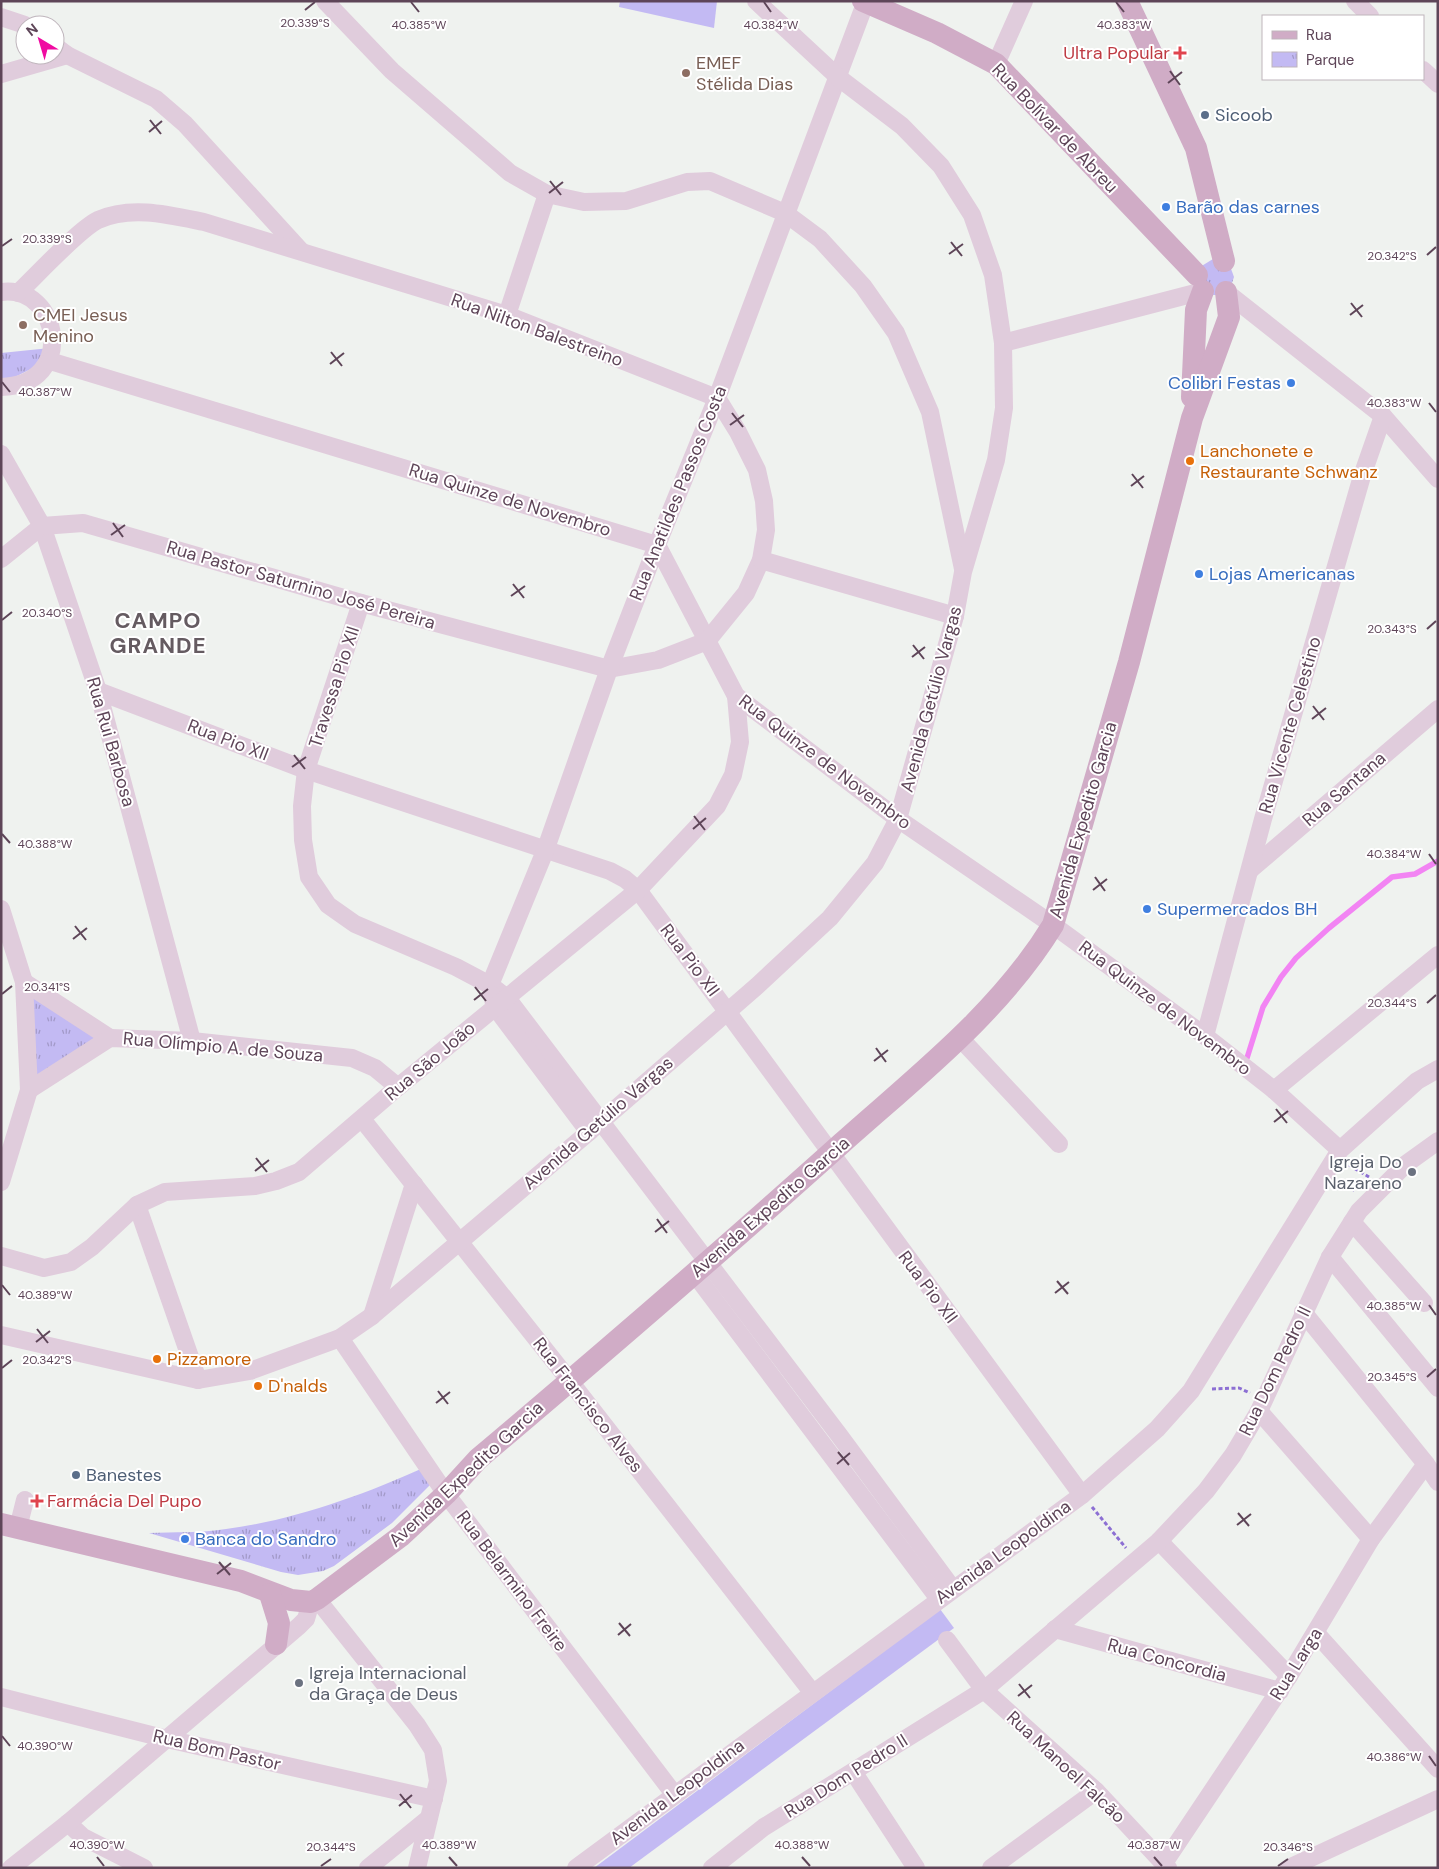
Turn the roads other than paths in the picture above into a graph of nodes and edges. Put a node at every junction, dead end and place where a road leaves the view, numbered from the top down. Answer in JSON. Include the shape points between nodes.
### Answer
{"nodes":[{"id":1,"x":325,"y":1,"type":"edge"},
{"id":2,"x":756,"y":1,"type":"edge"},
{"id":3,"x":1024,"y":1,"type":"edge"},
{"id":4,"x":1127,"y":1,"type":"edge"},
{"id":5,"x":1355,"y":1,"type":"edge"},
{"id":6,"x":865,"y":2,"type":"edge"},
{"id":7,"x":1369,"y":15,"type":"edge"},
{"id":8,"x":1,"y":18,"type":"edge"},
{"id":9,"x":15,"y":23,"type":"edge"},
{"id":10,"x":65,"y":52,"type":"edge"},
{"id":11,"x":996,"y":64,"type":"junction"},
{"id":12,"x":24,"y":65,"type":"edge"},
{"id":13,"x":1424,"y":71,"type":"edge"},
{"id":14,"x":1,"y":74,"type":"edge"},
{"id":15,"x":839,"y":78,"type":"junction"},
{"id":16,"x":1438,"y":84,"type":"edge"},
{"id":17,"x":547,"y":194,"type":"junction"},
{"id":18,"x":785,"y":212,"type":"junction"},
{"id":19,"x":302,"y":252,"type":"junction"},
{"id":20,"x":1224,"y":261,"type":"junction"},
{"id":21,"x":1200,"y":283,"type":"junction"},
{"id":22,"x":1226,"y":292,"type":"junction"},
{"id":23,"x":10,"y":293,"type":"edge"},
{"id":24,"x":507,"y":314,"type":"junction"},
{"id":25,"x":1003,"y":343,"type":"junction"},
{"id":26,"x":50,"y":361,"type":"junction"},
{"id":27,"x":1,"y":387,"type":"edge"},
{"id":28,"x":717,"y":398,"type":"junction"},
{"id":29,"x":1383,"y":416,"type":"junction"},
{"id":30,"x":1192,"y":418,"type":"junction"},
{"id":31,"x":1,"y":454,"type":"edge"},
{"id":32,"x":1438,"y":479,"type":"edge"},
{"id":33,"x":42,"y":526,"type":"junction"},
{"id":34,"x":656,"y":545,"type":"junction"},
{"id":35,"x":1,"y":560,"type":"edge"},
{"id":36,"x":761,"y":560,"type":"junction"},
{"id":37,"x":963,"y":572,"type":"junction"},
{"id":38,"x":361,"y":603,"type":"junction"},
{"id":39,"x":955,"y":616,"type":"junction"},
{"id":40,"x":707,"y":642,"type":"junction"},
{"id":41,"x":610,"y":668,"type":"junction"},
{"id":42,"x":98,"y":691,"type":"junction"},
{"id":43,"x":736,"y":696,"type":"junction"},
{"id":44,"x":1438,"y":709,"type":"edge"},
{"id":45,"x":306,"y":770,"type":"junction"},
{"id":46,"x":898,"y":819,"type":"junction"},
{"id":47,"x":545,"y":851,"type":"junction"},
{"id":48,"x":1250,"y":870,"type":"junction"},
{"id":49,"x":638,"y":890,"type":"junction"},
{"id":50,"x":1,"y":909,"type":"edge"},
{"id":51,"x":1053,"y":925,"type":"junction"},
{"id":52,"x":1438,"y":955,"type":"edge"},
{"id":53,"x":24,"y":982,"type":"junction"},
{"id":54,"x":490,"y":985,"type":"junction"},
{"id":55,"x":501,"y":1002,"type":"junction"},
{"id":56,"x":728,"y":1011,"type":"junction"},
{"id":57,"x":1205,"y":1036,"type":"junction"},
{"id":58,"x":110,"y":1038,"type":"junction"},
{"id":59,"x":960,"y":1038,"type":"junction"},
{"id":60,"x":192,"y":1041,"type":"junction"},
{"id":61,"x":1438,"y":1069,"type":"edge"},
{"id":62,"x":398,"y":1087,"type":"junction"},
{"id":63,"x":29,"y":1090,"type":"junction"},
{"id":64,"x":1274,"y":1090,"type":"junction"},
{"id":65,"x":362,"y":1119,"type":"junction"},
{"id":66,"x":596,"y":1126,"type":"junction"},
{"id":67,"x":1438,"y":1141,"type":"edge"},
{"id":68,"x":1059,"y":1144,"type":"dead end"},
{"id":69,"x":830,"y":1154,"type":"junction"},
{"id":70,"x":1334,"y":1159,"type":"junction"},
{"id":71,"x":1,"y":1182,"type":"edge"},
{"id":72,"x":414,"y":1184,"type":"junction"},
{"id":73,"x":137,"y":1205,"type":"junction"},
{"id":74,"x":1352,"y":1222,"type":"junction"},
{"id":75,"x":459,"y":1241,"type":"junction"},
{"id":76,"x":1,"y":1256,"type":"edge"},
{"id":77,"x":1330,"y":1256,"type":"junction"},
{"id":78,"x":701,"y":1268,"type":"junction"},
{"id":79,"x":1424,"y":1302,"type":"dead end"},
{"id":80,"x":1303,"y":1312,"type":"junction"},
{"id":81,"x":372,"y":1316,"type":"junction"},
{"id":82,"x":1,"y":1335,"type":"edge"},
{"id":83,"x":340,"y":1338,"type":"junction"},
{"id":84,"x":198,"y":1380,"type":"junction"},
{"id":85,"x":569,"y":1380,"type":"junction"},
{"id":86,"x":1438,"y":1388,"type":"edge"},
{"id":87,"x":1262,"y":1404,"type":"junction"},
{"id":88,"x":839,"y":1434,"type":"junction"},
{"id":89,"x":824,"y":1447,"type":"junction"},
{"id":90,"x":859,"y":1461,"type":"junction"},
{"id":91,"x":1426,"y":1464,"type":"junction"},
{"id":92,"x":844,"y":1473,"type":"junction"},
{"id":93,"x":1438,"y":1482,"type":"edge"},
{"id":94,"x":446,"y":1494,"type":"junction"},
{"id":95,"x":1082,"y":1495,"type":"junction"},
{"id":96,"x":25,"y":1500,"type":"dead end"},
{"id":97,"x":10,"y":1526,"type":"edge"},
{"id":98,"x":1371,"y":1539,"type":"junction"},
{"id":99,"x":1159,"y":1541,"type":"junction"},
{"id":100,"x":270,"y":1594,"type":"junction"},
{"id":101,"x":946,"y":1594,"type":"junction"},
{"id":102,"x":314,"y":1600,"type":"junction"},
{"id":103,"x":1055,"y":1629,"type":"junction"},
{"id":104,"x":1316,"y":1633,"type":"junction"},
{"id":105,"x":947,"y":1640,"type":"dead end"},
{"id":106,"x":276,"y":1644,"type":"junction"},
{"id":107,"x":1285,"y":1683,"type":"junction"},
{"id":108,"x":984,"y":1690,"type":"junction"},
{"id":109,"x":812,"y":1692,"type":"junction"},
{"id":110,"x":1,"y":1697,"type":"edge"},
{"id":111,"x":167,"y":1738,"type":"junction"},
{"id":112,"x":1438,"y":1769,"type":"edge"},
{"id":113,"x":854,"y":1773,"type":"junction"},
{"id":114,"x":1096,"y":1791,"type":"junction"},
{"id":115,"x":674,"y":1794,"type":"junction"},
{"id":116,"x":434,"y":1799,"type":"junction"},
{"id":117,"x":1438,"y":1799,"type":"edge"},
{"id":118,"x":428,"y":1819,"type":"junction"},
{"id":119,"x":68,"y":1823,"type":"junction"},
{"id":120,"x":1166,"y":1865,"type":"edge"},
{"id":121,"x":11,"y":1868,"type":"edge"},
{"id":122,"x":144,"y":1868,"type":"edge"},
{"id":123,"x":368,"y":1868,"type":"edge"},
{"id":124,"x":417,"y":1868,"type":"edge"},
{"id":125,"x":576,"y":1868,"type":"edge"},
{"id":126,"x":712,"y":1868,"type":"edge"},
{"id":127,"x":916,"y":1868,"type":"edge"},
{"id":128,"x":991,"y":1868,"type":"edge"},
{"id":129,"x":1290,"y":1868,"type":"edge"}],
"edges":[{"from":1,"to":17,"type":"street","via":[[392,71],[510,173]]},
{"from":2,"to":15,"type":"street"},
{"from":3,"to":11,"type":"street"},
{"from":4,"to":20,"type":"main road","via":[[1196,148]]},
{"from":5,"to":7,"type":"street"},
{"from":6,"to":11,"type":"main road","name":"Rua Bolívar de Abreu","via":[[937,33]]},
{"from":6,"to":15,"type":"street","name":"Rua Anatildes Passos Costa"},
{"from":8,"to":9,"type":"street"},
{"from":10,"to":19,"type":"street","via":[[156,99],[186,124]]},
{"from":11,"to":21,"type":"main road","name":"Rua Bolívar de Abreu"},
{"from":12,"to":14,"type":"street"},
{"from":13,"to":16,"type":"street"},
{"from":15,"to":18,"type":"street","name":"Rua Anatildes Passos Costa"},
{"from":15,"to":25,"type":"street","via":[[902,126],[941,166],[972,215],[992,275]]},
{"from":17,"to":18,"type":"street","via":[[584,202],[626,201],[687,182],[710,182]]},
{"from":17,"to":24,"type":"street"},
{"from":18,"to":28,"type":"street","name":"Rua Anatildes Passos Costa"},
{"from":18,"to":37,"type":"street","via":[[820,239],[863,286],[896,333],[930,412]]},
{"from":19,"to":23,"type":"street","name":"Rua Nilton Balestreino","via":[[204,222],[152,213],[121,213],[97,221]]},
{"from":19,"to":24,"type":"street","name":"Rua Nilton Balestreino"},
{"from":20,"to":21,"type":"main road","via":[[1213,259],[1200,267]]},
{"from":20,"to":22,"type":"main road","via":[[1234,276]]},
{"from":21,"to":22,"type":"main road","via":[[1217,295]]},
{"from":21,"to":25,"type":"street"},
{"from":21,"to":30,"type":"main road","name":"Avenida Expedito Garcia"},
{"from":22,"to":29,"type":"street"},
{"from":22,"to":30,"type":"main road","name":"Avenida Expedito Garcia","via":[[1229,317]]},
{"from":23,"to":26,"type":"street","via":[[40,307],[48,319],[52,348]]},
{"from":24,"to":28,"type":"street","name":"Rua Nilton Balestreino"},
{"from":25,"to":37,"type":"street","via":[[1004,408],[996,460]]},
{"from":26,"to":27,"type":"street","via":[[32,379]]},
{"from":26,"to":34,"type":"street","name":"Rua Quinze de Novembro"},
{"from":28,"to":34,"type":"street","name":"Rua Anatildes Passos Costa"},
{"from":28,"to":36,"type":"street","via":[[757,470],[766,530]]},
{"from":29,"to":32,"type":"street"},
{"from":29,"to":48,"type":"street","name":"Rua Vicente Celestino","via":[[1362,476]]},
{"from":30,"to":51,"type":"main road","name":"Avenida Expedito Garcia","via":[[1129,662]]},
{"from":31,"to":33,"type":"street","name":"Rua Rui Barbosa"},
{"from":33,"to":35,"type":"street"},
{"from":33,"to":38,"type":"street","name":"Rua Pastor Saturnino José Pereira","via":[[83,523]]},
{"from":33,"to":42,"type":"street","name":"Rua Rui Barbosa"},
{"from":34,"to":40,"type":"street","name":"Rua Quinze de Novembro"},
{"from":34,"to":41,"type":"street","name":"Rua Anatildes Passos Costa"},
{"from":36,"to":39,"type":"street"},
{"from":36,"to":40,"type":"street","via":[[746,593]]},
{"from":37,"to":39,"type":"street","name":"Avenida Getúlio Vargas"},
{"from":38,"to":41,"type":"street","name":"Rua Pastor Saturnino José Pereira"},
{"from":38,"to":45,"type":"street","name":"Travessa Pio XII"},
{"from":39,"to":46,"type":"street","name":"Avenida Getúlio Vargas"},
{"from":40,"to":41,"type":"street","via":[[658,660]]},
{"from":40,"to":43,"type":"street","name":"Rua Quinze de Novembro"},
{"from":41,"to":47,"type":"street","name":"Rua Anatildes Passos Costa"},
{"from":42,"to":45,"type":"street","name":"Rua Pio XII"},
{"from":42,"to":60,"type":"street","name":"Rua Rui Barbosa"},
{"from":43,"to":46,"type":"street","name":"Rua Quinze de Novembro"},
{"from":43,"to":49,"type":"street","name":"Rua São João","via":[[740,742],[732,775],[717,806]]},
{"from":44,"to":48,"type":"street","name":"Rua Santana"},
{"from":45,"to":47,"type":"street","name":"Rua Pio XII"},
{"from":45,"to":54,"type":"street","name":"Travessa Pio XII","via":[[302,840],[309,877],[328,904],[355,924]]},
{"from":46,"to":51,"type":"street","name":"Rua Quinze de Novembro"},
{"from":46,"to":56,"type":"street","name":"Avenida Getúlio Vargas","via":[[875,863],[830,918]]},
{"from":47,"to":49,"type":"street","name":"Rua Pio XII","via":[[610,871]]},
{"from":47,"to":54,"type":"street","name":"Rua Anatildes Passos Costa"},
{"from":48,"to":57,"type":"street","name":"Rua Vicente Celestino"},
{"from":49,"to":55,"type":"street","name":"Rua São João"},
{"from":49,"to":56,"type":"street","name":"Rua Pio XII"},
{"from":50,"to":53,"type":"street"},
{"from":51,"to":57,"type":"street","name":"Rua Quinze de Novembro"},
{"from":51,"to":59,"type":"main road","name":"Avenida Expedito Garcia","via":[[1008,987]]},
{"from":52,"to":64,"type":"street"},
{"from":53,"to":58,"type":"street"},
{"from":53,"to":63,"type":"street"},
{"from":54,"to":55,"type":"street"},
{"from":55,"to":62,"type":"street","name":"Rua São João"},
{"from":55,"to":66,"type":"street"},
{"from":56,"to":66,"type":"street","name":"Avenida Getúlio Vargas"},
{"from":56,"to":69,"type":"street","name":"Rua Pio XII"},
{"from":57,"to":64,"type":"street","name":"Rua Quinze de Novembro"},
{"from":58,"to":60,"type":"street","name":"Rua Olímpio A. de Souza"},
{"from":58,"to":63,"type":"street","name":"Rua Olímpio A. de Souza"},
{"from":59,"to":68,"type":"street"},
{"from":59,"to":69,"type":"main road","name":"Avenida Expedito Garcia"},
{"from":60,"to":62,"type":"street","name":"Rua Olímpio A. de Souza","via":[[352,1058],[375,1068]]},
{"from":61,"to":70,"type":"street","name":"Avenida Leopoldina","via":[[1417,1081]]},
{"from":62,"to":65,"type":"street","name":"Rua São João"},
{"from":63,"to":71,"type":"street"},
{"from":64,"to":70,"type":"street","name":"Rua Quinze de Novembro"},
{"from":65,"to":72,"type":"street","name":"Rua Francisco Alves"},
{"from":65,"to":73,"type":"street","name":"Rua São João","via":[[299,1172],[276,1181],[255,1186],[166,1192]]},
{"from":66,"to":75,"type":"street","name":"Avenida Getúlio Vargas"},
{"from":66,"to":78,"type":"street"},
{"from":67,"to":74,"type":"street","name":"Rua Dom Pedro II","via":[[1406,1164]]},
{"from":69,"to":78,"type":"main road","name":"Avenida Expedito Garcia"},
{"from":69,"to":95,"type":"street","name":"Rua Pio XII"},
{"from":70,"to":95,"type":"street","name":"Avenida Leopoldina","via":[[1191,1390],[1156,1429]]},
{"from":72,"to":75,"type":"street","name":"Rua Francisco Alves"},
{"from":72,"to":81,"type":"street"},
{"from":73,"to":76,"type":"street","name":"Rua São João","via":[[71,1262],[44,1268]]},
{"from":73,"to":84,"type":"street"},
{"from":74,"to":77,"type":"street","name":"Rua Dom Pedro II"},
{"from":74,"to":79,"type":"street"},
{"from":75,"to":81,"type":"street","name":"Avenida Getúlio Vargas"},
{"from":75,"to":85,"type":"street","name":"Rua Francisco Alves"},
{"from":77,"to":80,"type":"street","name":"Rua Dom Pedro II"},
{"from":77,"to":86,"type":"street"},
{"from":78,"to":85,"type":"main road","name":"Avenida Expedito Garcia"},
{"from":78,"to":88,"type":"street"},
{"from":78,"to":89,"type":"street"},
{"from":80,"to":87,"type":"street","name":"Rua Dom Pedro II"},
{"from":80,"to":91,"type":"street"},
{"from":81,"to":83,"type":"street","name":"Avenida Getúlio Vargas"},
{"from":82,"to":84,"type":"street","name":"Avenida Getúlio Vargas"},
{"from":83,"to":84,"type":"street","name":"Avenida Getúlio Vargas","via":[[250,1371]]},
{"from":83,"to":94,"type":"street","name":"Rua Belarmino Freire"},
{"from":85,"to":94,"type":"main road","name":"Avenida Expedito Garcia","via":[[478,1459]]},
{"from":85,"to":109,"type":"street","name":"Rua Francisco Alves"},
{"from":87,"to":98,"type":"street"},
{"from":87,"to":99,"type":"street","name":"Rua Dom Pedro II","via":[[1234,1455],[1206,1491]]},
{"from":88,"to":89,"type":"street"},
{"from":88,"to":90,"type":"street"},
{"from":89,"to":92,"type":"street"},
{"from":90,"to":92,"type":"street"},
{"from":90,"to":101,"type":"street"},
{"from":91,"to":93,"type":"street"},
{"from":91,"to":98,"type":"street","name":"Rua Larga"},
{"from":92,"to":101,"type":"street"},
{"from":94,"to":102,"type":"main road","name":"Avenida Expedito Garcia","via":[[388,1547]]},
{"from":94,"to":115,"type":"street","name":"Rua Belarmino Freire"},
{"from":95,"to":101,"type":"street","name":"Avenida Leopoldina"},
{"from":96,"to":97,"type":"street"},
{"from":97,"to":100,"type":"main road","via":[[241,1581]]},
{"from":98,"to":104,"type":"street","name":"Rua Larga"},
{"from":99,"to":103,"type":"street","name":"Rua Dom Pedro II"},
{"from":99,"to":107,"type":"street"},
{"from":100,"to":102,"type":"main road","via":[[291,1600]]},
{"from":100,"to":106,"type":"main road","via":[[278,1623]]},
{"from":101,"to":109,"type":"street","name":"Avenida Leopoldina"},
{"from":102,"to":106,"type":"street","via":[[306,1619]]},
{"from":102,"to":116,"type":"street","via":[[417,1725],[433,1750],[438,1780]]},
{"from":103,"to":107,"type":"street","name":"Rua Concordia"},
{"from":103,"to":108,"type":"street","name":"Rua Dom Pedro II"},
{"from":104,"to":107,"type":"street","name":"Rua Larga"},
{"from":104,"to":112,"type":"street"},
{"from":105,"to":108,"type":"street"},
{"from":106,"to":111,"type":"street"},
{"from":107,"to":120,"type":"street","name":"Rua Larga"},
{"from":108,"to":113,"type":"street","name":"Rua Dom Pedro II"},
{"from":108,"to":114,"type":"street","name":"Rua Manoel Falcão"},
{"from":109,"to":115,"type":"street","name":"Avenida Leopoldina"},
{"from":110,"to":111,"type":"street","name":"Rua Bom Pastor"},
{"from":111,"to":116,"type":"street","name":"Rua Bom Pastor"},
{"from":111,"to":119,"type":"street"},
{"from":113,"to":126,"type":"street","name":"Rua Dom Pedro II","via":[[764,1826]]},
{"from":113,"to":127,"type":"street"},
{"from":114,"to":120,"type":"street","name":"Rua Manoel Falcão"},
{"from":114,"to":128,"type":"street"},
{"from":115,"to":125,"type":"street","name":"Avenida Leopoldina"},
{"from":116,"to":118,"type":"street"},
{"from":117,"to":129,"type":"street"},
{"from":118,"to":123,"type":"street"},
{"from":118,"to":124,"type":"street"},
{"from":119,"to":121,"type":"street"},
{"from":119,"to":122,"type":"street","via":[[83,1837]]}]}
